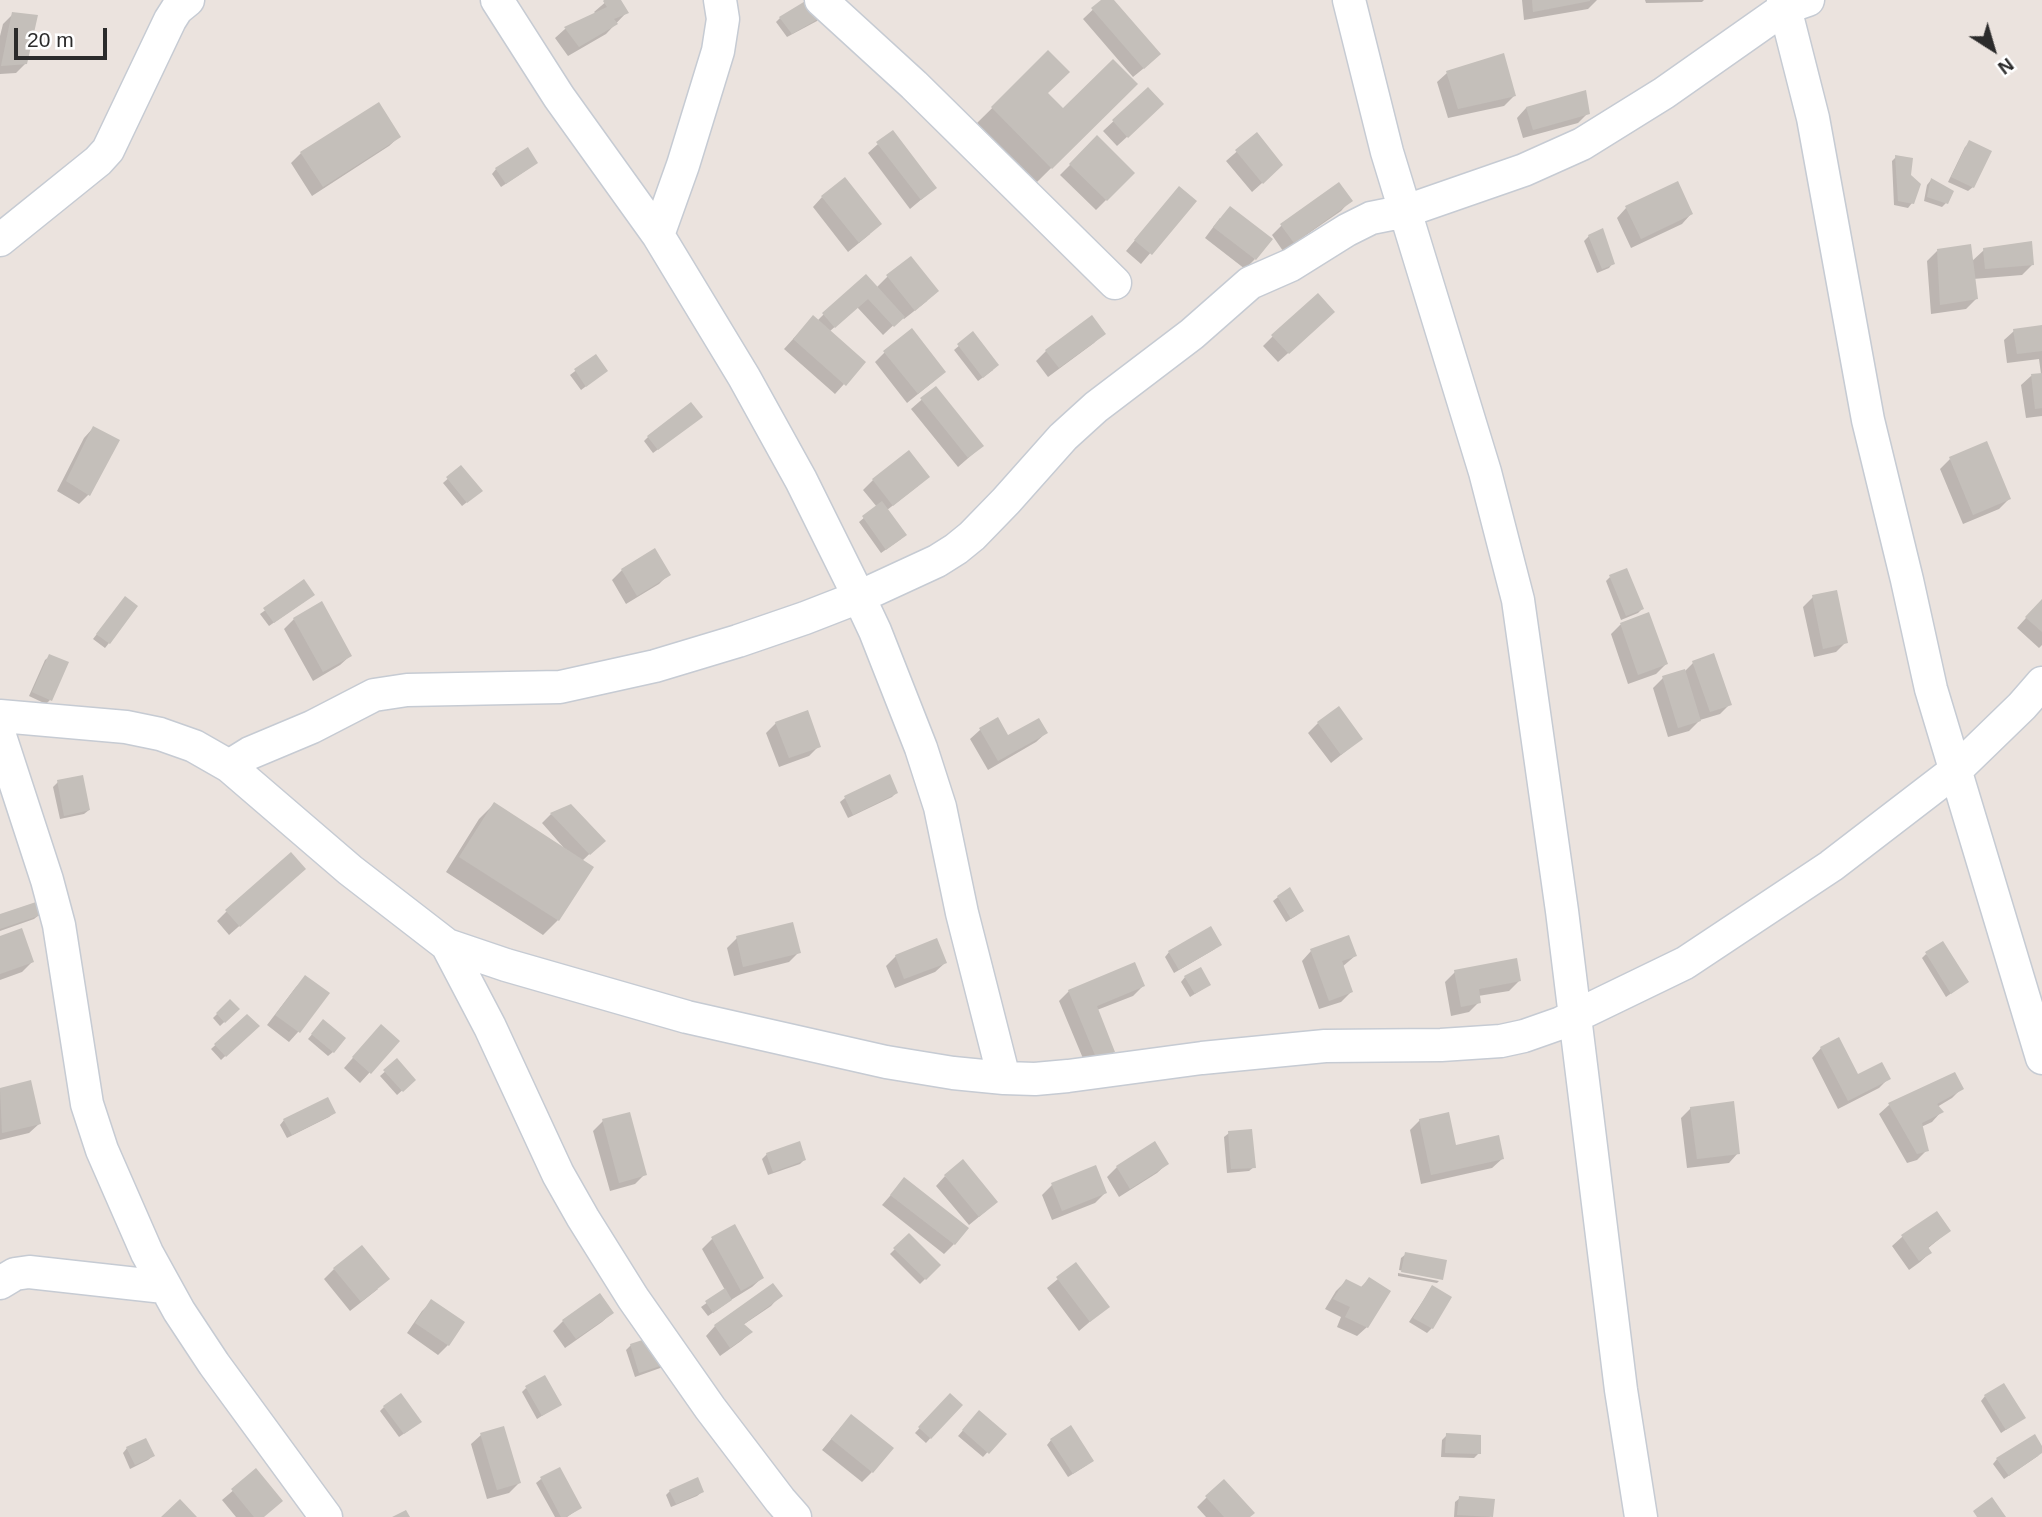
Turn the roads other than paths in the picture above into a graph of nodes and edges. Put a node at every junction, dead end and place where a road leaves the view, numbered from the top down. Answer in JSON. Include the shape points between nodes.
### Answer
{"nodes":[{"id":1,"x":188,"y":0,"type":"edge"},
{"id":2,"x":497,"y":0,"type":"edge"},
{"id":3,"x":720,"y":0,"type":"edge"},
{"id":4,"x":821,"y":0,"type":"edge"},
{"id":5,"x":1349,"y":0,"type":"edge"},
{"id":6,"x":1792,"y":3,"type":"edge"},
{"id":7,"x":1406,"y":211,"type":"junction"},
{"id":8,"x":658,"y":235,"type":"junction"},
{"id":9,"x":0,"y":240,"type":"edge"},
{"id":10,"x":1115,"y":283,"type":"dead end"},
{"id":11,"x":859,"y":597,"type":"junction"},
{"id":12,"x":2042,"y":683,"type":"edge"},
{"id":13,"x":0,"y":716,"type":"edge"},
{"id":14,"x":0,"y":736,"type":"edge"},
{"id":15,"x":229,"y":766,"type":"junction"},
{"id":16,"x":1956,"y":770,"type":"junction"},
{"id":17,"x":447,"y":945,"type":"junction"},
{"id":18,"x":1575,"y":1017,"type":"junction"},
{"id":19,"x":2042,"y":1058,"type":"edge"},
{"id":20,"x":1004,"y":1078,"type":"junction"},
{"id":21,"x":0,"y":1283,"type":"edge"},
{"id":22,"x":164,"y":1287,"type":"junction"},
{"id":23,"x":327,"y":1517,"type":"edge"},
{"id":24,"x":795,"y":1517,"type":"edge"},
{"id":25,"x":1641,"y":1517,"type":"edge"}],
"edges":[{"from":1,"to":9,"type":"street","via":[[170,20],[108,150]]},
{"from":2,"to":8,"type":"street","via":[[559,97]]},
{"from":3,"to":8,"type":"street","via":[[723,19],[718,51]]},
{"from":4,"to":10,"type":"street","via":[[915,85]]},
{"from":5,"to":7,"type":"street"},
{"from":6,"to":7,"type":"street","via":[[1582,144],[1524,170]]},
{"from":6,"to":16,"type":"street","via":[[1867,419],[1931,690]]},
{"from":7,"to":11,"type":"street","via":[[1360,223],[1241,289],[1192,334],[1072,428],[965,543]]},
{"from":7,"to":18,"type":"street","via":[[1485,471],[1518,600]]},
{"from":8,"to":11,"type":"street","via":[[744,377]]},
{"from":11,"to":15,"type":"street","via":[[691,656],[560,687],[407,690],[374,695]]},
{"from":11,"to":20,"type":"street","via":[[922,748],[940,807]]},
{"from":12,"to":16,"type":"street"},
{"from":13,"to":15,"type":"street","via":[[160,734]]},
{"from":14,"to":22,"type":"street","via":[[59,925],[93,1126]]},
{"from":15,"to":17,"type":"street","via":[[350,870]]},
{"from":16,"to":18,"type":"street","via":[[1831,866],[1685,963]]},
{"from":16,"to":19,"type":"street"},
{"from":17,"to":20,"type":"street","via":[[687,1017],[886,1062]]},
{"from":17,"to":24,"type":"street","via":[[583,1218],[710,1408]]},
{"from":18,"to":20,"type":"street","via":[[1501,1041],[1325,1045],[1068,1076]]},
{"from":18,"to":25,"type":"street"},
{"from":21,"to":22,"type":"street","via":[[29,1272]]},
{"from":22,"to":23,"type":"street","via":[[214,1364]]}]}
